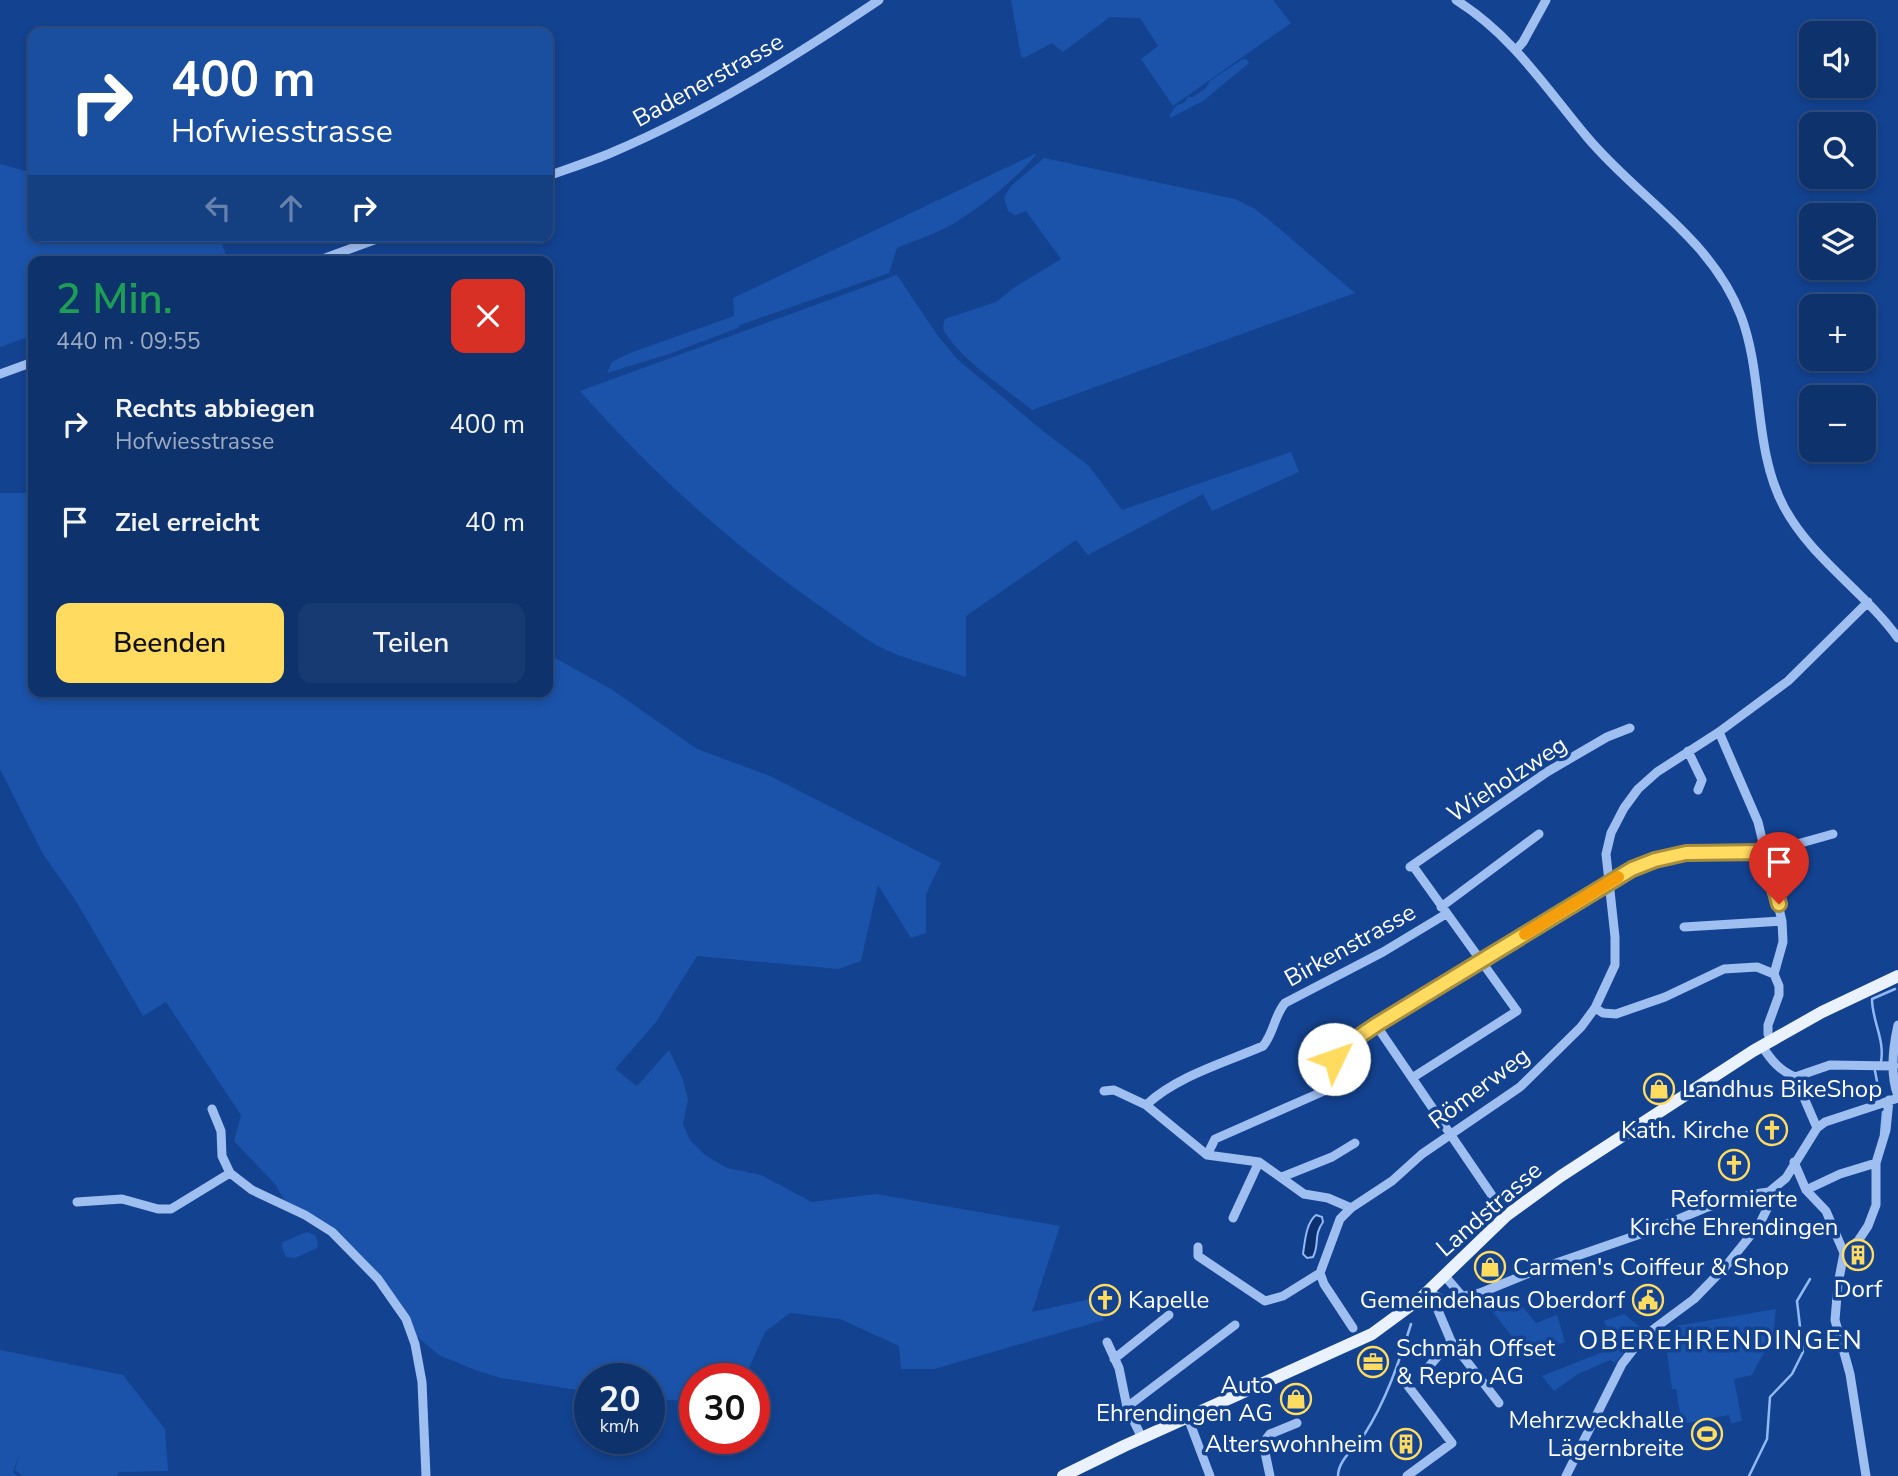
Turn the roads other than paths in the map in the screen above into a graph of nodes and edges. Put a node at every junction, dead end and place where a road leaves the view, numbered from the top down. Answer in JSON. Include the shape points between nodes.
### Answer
{"nodes":[{"id":1,"x":879,"y":0,"type":"edge"},
{"id":2,"x":1456,"y":0,"type":"edge"},
{"id":3,"x":1546,"y":0,"type":"edge"},
{"id":4,"x":1516,"y":50,"type":"junction"},
{"id":5,"x":553,"y":174,"type":"edge"},
{"id":6,"x":369,"y":242,"type":"edge"},
{"id":7,"x":331,"y":256,"type":"edge"},
{"id":8,"x":28,"y":364,"type":"edge"},
{"id":9,"x":0,"y":374,"type":"edge"},
{"id":10,"x":1868,"y":602,"type":"junction"},
{"id":11,"x":1898,"y":638,"type":"edge"},
{"id":12,"x":1630,"y":728,"type":"dead end"},
{"id":13,"x":1719,"y":732,"type":"junction"},
{"id":14,"x":1688,"y":751,"type":"junction"},
{"id":15,"x":1698,"y":790,"type":"dead end"},
{"id":16,"x":1539,"y":834,"type":"dead end"},
{"id":17,"x":1833,"y":834,"type":"dead end"},
{"id":18,"x":1765,"y":852,"type":"junction"},
{"id":19,"x":1609,"y":883,"type":"junction"},
{"id":20,"x":1443,"y":911,"type":"junction"},
{"id":21,"x":1782,"y":921,"type":"junction"},
{"id":22,"x":1684,"y":928,"type":"dead end"},
{"id":23,"x":1480,"y":961,"type":"junction"},
{"id":24,"x":1774,"y":974,"type":"junction"},
{"id":25,"x":1898,"y":976,"type":"edge"},
{"id":26,"x":1595,"y":1008,"type":"junction"},
{"id":27,"x":1376,"y":1025,"type":"junction"},
{"id":28,"x":1898,"y":1026,"type":"edge"},
{"id":29,"x":1767,"y":1043,"type":"junction"},
{"id":30,"x":1894,"y":1066,"type":"junction"},
{"id":31,"x":1795,"y":1077,"type":"junction"},
{"id":32,"x":1412,"y":1078,"type":"junction"},
{"id":33,"x":1104,"y":1091,"type":"dead end"},
{"id":34,"x":1895,"y":1098,"type":"edge"},
{"id":35,"x":1146,"y":1105,"type":"junction"},
{"id":36,"x":212,"y":1110,"type":"dead end"},
{"id":37,"x":1817,"y":1128,"type":"junction"},
{"id":38,"x":1449,"y":1135,"type":"junction"},
{"id":39,"x":1355,"y":1143,"type":"dead end"},
{"id":40,"x":1207,"y":1155,"type":"junction"},
{"id":41,"x":1259,"y":1162,"type":"junction"},
{"id":42,"x":1794,"y":1162,"type":"junction"},
{"id":43,"x":1873,"y":1164,"type":"junction"},
{"id":44,"x":230,"y":1173,"type":"junction"},
{"id":45,"x":1282,"y":1177,"type":"junction"},
{"id":46,"x":1806,"y":1190,"type":"junction"},
{"id":47,"x":1769,"y":1192,"type":"junction"},
{"id":48,"x":77,"y":1202,"type":"dead end"},
{"id":49,"x":1351,"y":1208,"type":"junction"},
{"id":50,"x":1506,"y":1216,"type":"junction"},
{"id":51,"x":1233,"y":1218,"type":"dead end"},
{"id":52,"x":1198,"y":1247,"type":"dead end"},
{"id":53,"x":1844,"y":1253,"type":"junction"},
{"id":54,"x":1321,"y":1273,"type":"junction"},
{"id":55,"x":1444,"y":1275,"type":"junction"},
{"id":56,"x":1428,"y":1291,"type":"junction"},
{"id":57,"x":1461,"y":1295,"type":"junction"},
{"id":58,"x":1443,"y":1300,"type":"junction"},
{"id":59,"x":1170,"y":1315,"type":"dead end"},
{"id":60,"x":1235,"y":1325,"type":"dead end"},
{"id":61,"x":1353,"y":1328,"type":"dead end"},
{"id":62,"x":1451,"y":1340,"type":"junction"},
{"id":63,"x":1107,"y":1342,"type":"dead end"},
{"id":64,"x":1114,"y":1359,"type":"junction"},
{"id":65,"x":1425,"y":1371,"type":"dead end"},
{"id":66,"x":1408,"y":1385,"type":"dead end"},
{"id":67,"x":1499,"y":1403,"type":"dead end"},
{"id":68,"x":1127,"y":1407,"type":"junction"},
{"id":69,"x":1188,"y":1418,"type":"junction"},
{"id":70,"x":1297,"y":1423,"type":"dead end"},
{"id":71,"x":1142,"y":1438,"type":"junction"},
{"id":72,"x":426,"y":1476,"type":"edge"},
{"id":73,"x":1063,"y":1476,"type":"edge"},
{"id":74,"x":1210,"y":1476,"type":"edge"},
{"id":75,"x":1270,"y":1476,"type":"edge"},
{"id":76,"x":1407,"y":1476,"type":"edge"},
{"id":77,"x":1566,"y":1476,"type":"edge"},
{"id":78,"x":1866,"y":1476,"type":"edge"}],
"edges":[{"from":1,"to":5,"type":"street","name":"Badenerstrasse","via":[[782,64],[684,119]]},
{"from":2,"to":4,"type":"street"},
{"from":3,"to":4,"type":"street"},
{"from":4,"to":10,"type":"street","via":[[1587,138],[1692,239],[1725,282],[1748,340],[1764,444],[1782,504],[1811,546]]},
{"from":6,"to":7,"type":"street"},
{"from":8,"to":9,"type":"street"},
{"from":10,"to":11,"type":"street"},
{"from":10,"to":13,"type":"street","name":"Römerweg","via":[[1788,681]]},
{"from":12,"to":20,"type":"street","name":"Wieholzweg","via":[[1547,772],[1410,867]]},
{"from":13,"to":14,"type":"street","name":"Römerweg"},
{"from":13,"to":18,"type":"street","via":[[1746,791]]},
{"from":14,"to":15,"type":"street","via":[[1702,780]]},
{"from":14,"to":19,"type":"street","name":"Römerweg","via":[[1657,772],[1624,808],[1607,844]]},
{"from":16,"to":20,"type":"street","name":"Birkenstrasse"},
{"from":17,"to":18,"type":"street"},
{"from":18,"to":19,"type":"street","via":[[1686,853],[1643,864]]},
{"from":18,"to":21,"type":"street"},
{"from":19,"to":23,"type":"street"},
{"from":19,"to":26,"type":"street","name":"Römerweg","via":[[1615,965]]},
{"from":20,"to":23,"type":"street"},
{"from":20,"to":35,"type":"street","name":"Birkenstrasse","via":[[1383,952],[1285,1003],[1263,1046],[1184,1080]]},
{"from":21,"to":22,"type":"street"},
{"from":21,"to":24,"type":"street","via":[[1783,942]]},
{"from":23,"to":27,"type":"street"},
{"from":23,"to":32,"type":"street","via":[[1517,1011]]},
{"from":24,"to":26,"type":"street","via":[[1756,967],[1724,969],[1616,1014]]},
{"from":24,"to":29,"type":"street","via":[[1779,995]]},
{"from":25,"to":29,"type":"main road","name":"Landstrasse"},
{"from":26,"to":38,"type":"street","name":"Römerweg","via":[[1520,1087]]},
{"from":27,"to":32,"type":"street"},
{"from":27,"to":40,"type":"street","via":[[1339,1050],[1333,1085],[1216,1139]]},
{"from":28,"to":30,"type":"street"},
{"from":29,"to":31,"type":"street","via":[[1771,1061]]},
{"from":29,"to":50,"type":"main road","name":"Landstrasse","via":[[1610,1142]]},
{"from":30,"to":31,"type":"street","via":[[1830,1065]]},
{"from":30,"to":34,"type":"street"},
{"from":31,"to":37,"type":"street"},
{"from":32,"to":38,"type":"street"},
{"from":33,"to":35,"type":"street","via":[[1114,1090]]},
{"from":34,"to":37,"type":"street"},
{"from":34,"to":43,"type":"street"},
{"from":35,"to":40,"type":"street"},
{"from":36,"to":44,"type":"street","via":[[221,1130],[223,1162]]},
{"from":37,"to":42,"type":"street"},
{"from":38,"to":49,"type":"street","name":"Römerweg"},
{"from":38,"to":50,"type":"street"},
{"from":39,"to":45,"type":"street"},
{"from":40,"to":41,"type":"street"},
{"from":41,"to":45,"type":"street"},
{"from":41,"to":51,"type":"street"},
{"from":42,"to":46,"type":"street"},
{"from":42,"to":47,"type":"street","via":[[1786,1178]]},
{"from":43,"to":46,"type":"street"},
{"from":43,"to":53,"type":"street","via":[[1876,1205],[1858,1241]]},
{"from":44,"to":48,"type":"street","via":[[171,1209],[122,1199]]},
{"from":44,"to":72,"type":"street","via":[[252,1190],[332,1232],[397,1305],[412,1334],[420,1369]]},
{"from":45,"to":49,"type":"street","via":[[1304,1194]]},
{"from":46,"to":53,"type":"street","via":[[1826,1212]]},
{"from":47,"to":57,"type":"street","via":[[1714,1205],[1480,1293]]},
{"from":47,"to":77,"type":"street","via":[[1759,1225],[1725,1267],[1628,1357]]},
{"from":49,"to":54,"type":"street","name":"Römerweg","via":[[1340,1219]]},
{"from":50,"to":55,"type":"main road","name":"Landstrasse"},
{"from":52,"to":54,"type":"street","via":[[1198,1256],[1265,1301],[1283,1296]]},
{"from":53,"to":78,"type":"street","via":[[1835,1320],[1850,1374]]},
{"from":54,"to":61,"type":"street"},
{"from":55,"to":56,"type":"main road","name":"Landstrasse"},
{"from":55,"to":57,"type":"street"},
{"from":56,"to":58,"type":"street"},
{"from":56,"to":69,"type":"main road","name":"Landstrasse","via":[[1372,1334]]},
{"from":57,"to":58,"type":"street"},
{"from":58,"to":62,"type":"street","via":[[1437,1308]]},
{"from":59,"to":64,"type":"street"},
{"from":60,"to":68,"type":"street"},
{"from":62,"to":65,"type":"street"},
{"from":62,"to":67,"type":"street"},
{"from":63,"to":64,"type":"street"},
{"from":64,"to":68,"type":"street"},
{"from":66,"to":76,"type":"street","via":[[1452,1443]]},
{"from":68,"to":71,"type":"street"},
{"from":69,"to":71,"type":"main road","name":"Landstrasse"},
{"from":69,"to":74,"type":"street"},
{"from":70,"to":75,"type":"street","via":[[1270,1434],[1263,1443]]},
{"from":71,"to":73,"type":"main road","name":"Landstrasse"}]}
